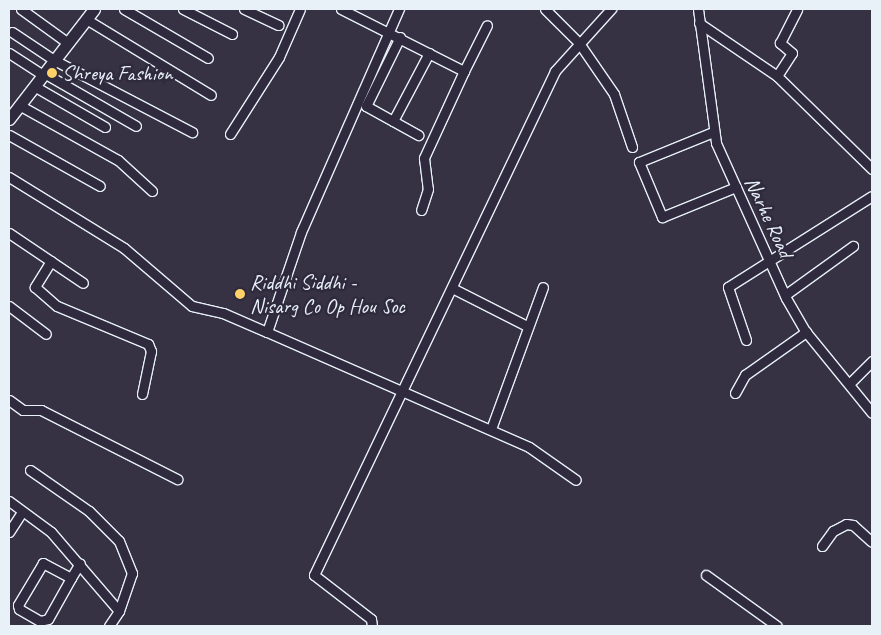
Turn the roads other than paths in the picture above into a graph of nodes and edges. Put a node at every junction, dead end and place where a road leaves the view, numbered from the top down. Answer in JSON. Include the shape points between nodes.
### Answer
{"nodes":[{"id":1,"x":94,"y":9,"type":"edge"},
{"id":2,"x":124,"y":9,"type":"edge"},
{"id":3,"x":183,"y":9,"type":"edge"},
{"id":4,"x":244,"y":9,"type":"edge"},
{"id":5,"x":300,"y":9,"type":"edge"},
{"id":6,"x":341,"y":9,"type":"edge"},
{"id":7,"x":399,"y":9,"type":"edge"},
{"id":8,"x":545,"y":9,"type":"edge"},
{"id":9,"x":611,"y":9,"type":"edge"},
{"id":10,"x":698,"y":9,"type":"edge"},
{"id":11,"x":797,"y":9,"type":"edge"},
{"id":12,"x":20,"y":10,"type":"edge"},
{"id":13,"x":86,"y":19,"type":"junction"},
{"id":14,"x":699,"y":23,"type":"junction"},
{"id":15,"x":278,"y":25,"type":"dead end"},
{"id":16,"x":488,"y":25,"type":"dead end"},
{"id":17,"x":389,"y":31,"type":"junction"},
{"id":18,"x":12,"y":32,"type":"dead end"},
{"id":19,"x":232,"y":34,"type":"dead end"},
{"id":20,"x":400,"y":37,"type":"junction"},
{"id":21,"x":68,"y":42,"type":"junction"},
{"id":22,"x":578,"y":43,"type":"junction"},
{"id":23,"x":429,"y":52,"type":"junction"},
{"id":24,"x":9,"y":53,"type":"edge"},
{"id":25,"x":208,"y":58,"type":"dead end"},
{"id":26,"x":54,"y":60,"type":"junction"},
{"id":27,"x":464,"y":71,"type":"junction"},
{"id":28,"x":44,"y":74,"type":"junction"},
{"id":29,"x":777,"y":76,"type":"junction"},
{"id":30,"x":34,"y":86,"type":"junction"},
{"id":31,"x":211,"y":95,"type":"dead end"},
{"id":32,"x":19,"y":105,"type":"junction"},
{"id":33,"x":9,"y":119,"type":"edge"},
{"id":34,"x":393,"y":121,"type":"junction"},
{"id":35,"x":136,"y":126,"type":"dead end"},
{"id":36,"x":105,"y":127,"type":"dead end"},
{"id":37,"x":192,"y":132,"type":"dead end"},
{"id":38,"x":713,"y":132,"type":"junction"},
{"id":39,"x":230,"y":134,"type":"dead end"},
{"id":40,"x":9,"y":135,"type":"edge"},
{"id":41,"x":418,"y":135,"type":"dead end"},
{"id":42,"x":632,"y":148,"type":"dead end"},
{"id":43,"x":872,"y":169,"type":"edge"},
{"id":44,"x":9,"y":176,"type":"edge"},
{"id":45,"x":100,"y":186,"type":"dead end"},
{"id":46,"x":736,"y":187,"type":"junction"},
{"id":47,"x":152,"y":191,"type":"dead end"},
{"id":48,"x":872,"y":196,"type":"edge"},
{"id":49,"x":421,"y":210,"type":"dead end"},
{"id":50,"x":9,"y":233,"type":"edge"},
{"id":51,"x":853,"y":246,"type":"dead end"},
{"id":52,"x":51,"y":262,"type":"junction"},
{"id":53,"x":770,"y":262,"type":"junction"},
{"id":54,"x":82,"y":283,"type":"dead end"},
{"id":55,"x":543,"y":287,"type":"dead end"},
{"id":56,"x":452,"y":288,"type":"junction"},
{"id":57,"x":785,"y":295,"type":"junction"},
{"id":58,"x":9,"y":306,"type":"edge"},
{"id":59,"x":527,"y":326,"type":"junction"},
{"id":60,"x":267,"y":332,"type":"junction"},
{"id":61,"x":806,"y":332,"type":"junction"},
{"id":62,"x":46,"y":334,"type":"dead end"},
{"id":63,"x":746,"y":340,"type":"dead end"},
{"id":64,"x":872,"y":361,"type":"edge"},
{"id":65,"x":850,"y":383,"type":"junction"},
{"id":66,"x":401,"y":393,"type":"junction"},
{"id":67,"x":735,"y":393,"type":"dead end"},
{"id":68,"x":142,"y":394,"type":"dead end"},
{"id":69,"x":9,"y":400,"type":"edge"},
{"id":70,"x":872,"y":413,"type":"edge"},
{"id":71,"x":491,"y":429,"type":"junction"},
{"id":72,"x":30,"y":470,"type":"dead end"},
{"id":73,"x":177,"y":479,"type":"dead end"},
{"id":74,"x":576,"y":480,"type":"dead end"},
{"id":75,"x":9,"y":502,"type":"edge"},
{"id":76,"x":22,"y":512,"type":"junction"},
{"id":77,"x":9,"y":532,"type":"edge"},
{"id":78,"x":872,"y":542,"type":"edge"},
{"id":79,"x":822,"y":546,"type":"dead end"},
{"id":80,"x":80,"y":563,"type":"junction"},
{"id":81,"x":706,"y":575,"type":"dead end"},
{"id":82,"x":71,"y":578,"type":"junction"},
{"id":83,"x":119,"y":611,"type":"junction"},
{"id":84,"x":109,"y":626,"type":"edge"},
{"id":85,"x":372,"y":626,"type":"edge"},
{"id":86,"x":778,"y":626,"type":"edge"}],
"edges":[{"from":1,"to":13,"type":"main road"},
{"from":2,"to":25,"type":"street"},
{"from":3,"to":19,"type":"street"},
{"from":4,"to":15,"type":"street"},
{"from":5,"to":39,"type":"street","via":[[280,57]]},
{"from":6,"to":17,"type":"street"},
{"from":7,"to":17,"type":"street"},
{"from":8,"to":22,"type":"street"},
{"from":9,"to":22,"type":"street"},
{"from":10,"to":14,"type":"street","name":"Narhe Road"},
{"from":11,"to":29,"type":"street","via":[[780,43],[792,53]]},
{"from":12,"to":21,"type":"street"},
{"from":13,"to":21,"type":"main road"},
{"from":13,"to":31,"type":"street"},
{"from":14,"to":29,"type":"street"},
{"from":14,"to":38,"type":"street","name":"Narhe Road"},
{"from":16,"to":27,"type":"street"},
{"from":17,"to":20,"type":"street"},
{"from":17,"to":60,"type":"street","via":[[301,232]]},
{"from":18,"to":26,"type":"street"},
{"from":20,"to":23,"type":"street"},
{"from":20,"to":34,"type":"street","via":[[366,106]]},
{"from":21,"to":26,"type":"main road"},
{"from":22,"to":42,"type":"street","via":[[614,94]]},
{"from":22,"to":56,"type":"street","via":[[555,71]]},
{"from":23,"to":27,"type":"street"},
{"from":23,"to":34,"type":"street"},
{"from":24,"to":28,"type":"street"},
{"from":26,"to":28,"type":"main road"},
{"from":26,"to":37,"type":"street"},
{"from":27,"to":49,"type":"street","via":[[424,158],[428,190]]},
{"from":28,"to":30,"type":"main road"},
{"from":28,"to":35,"type":"street"},
{"from":29,"to":43,"type":"street"},
{"from":30,"to":32,"type":"main road"},
{"from":30,"to":36,"type":"street"},
{"from":32,"to":33,"type":"main road"},
{"from":32,"to":47,"type":"street","via":[[118,160]]},
{"from":34,"to":41,"type":"street"},
{"from":38,"to":46,"type":"street","name":"Narhe Road"},
{"from":38,"to":46,"type":"street","via":[[639,162],[662,217]]},
{"from":40,"to":45,"type":"street"},
{"from":44,"to":60,"type":"street","via":[[124,248],[192,306],[223,313]]},
{"from":46,"to":53,"type":"street","name":"Narhe Road"},
{"from":48,"to":53,"type":"street"},
{"from":50,"to":52,"type":"street"},
{"from":51,"to":57,"type":"street"},
{"from":52,"to":54,"type":"street"},
{"from":52,"to":68,"type":"street","via":[[34,287],[57,306],[148,344],[151,351]]},
{"from":53,"to":57,"type":"street","name":"Narhe Road"},
{"from":53,"to":63,"type":"street","via":[[728,287]]},
{"from":55,"to":59,"type":"street"},
{"from":56,"to":59,"type":"street"},
{"from":56,"to":66,"type":"street"},
{"from":57,"to":61,"type":"street","name":"Narhe Road"},
{"from":58,"to":62,"type":"street"},
{"from":59,"to":71,"type":"street"},
{"from":60,"to":66,"type":"street"},
{"from":61,"to":65,"type":"street","name":"Narhe Road"},
{"from":61,"to":67,"type":"street","via":[[745,375]]},
{"from":64,"to":65,"type":"street"},
{"from":65,"to":70,"type":"street","name":"Narhe Road"},
{"from":66,"to":71,"type":"street"},
{"from":66,"to":85,"type":"street","via":[[314,575],[371,619]]},
{"from":69,"to":73,"type":"street","via":[[23,410],[41,410]]},
{"from":71,"to":74,"type":"street","via":[[529,447]]},
{"from":72,"to":83,"type":"street","via":[[90,510],[119,541],[132,573]]},
{"from":75,"to":76,"type":"street"},
{"from":76,"to":77,"type":"street"},
{"from":76,"to":80,"type":"street","via":[[51,532]]},
{"from":78,"to":79,"type":"street","via":[[853,525],[846,524],[833,531]]},
{"from":80,"to":82,"type":"street"},
{"from":80,"to":83,"type":"street"},
{"from":81,"to":86,"type":"street"},
{"from":82,"to":82,"type":"street","via":[[44,621],[19,609],[18,604],[43,563]]},
{"from":83,"to":84,"type":"street"}]}
